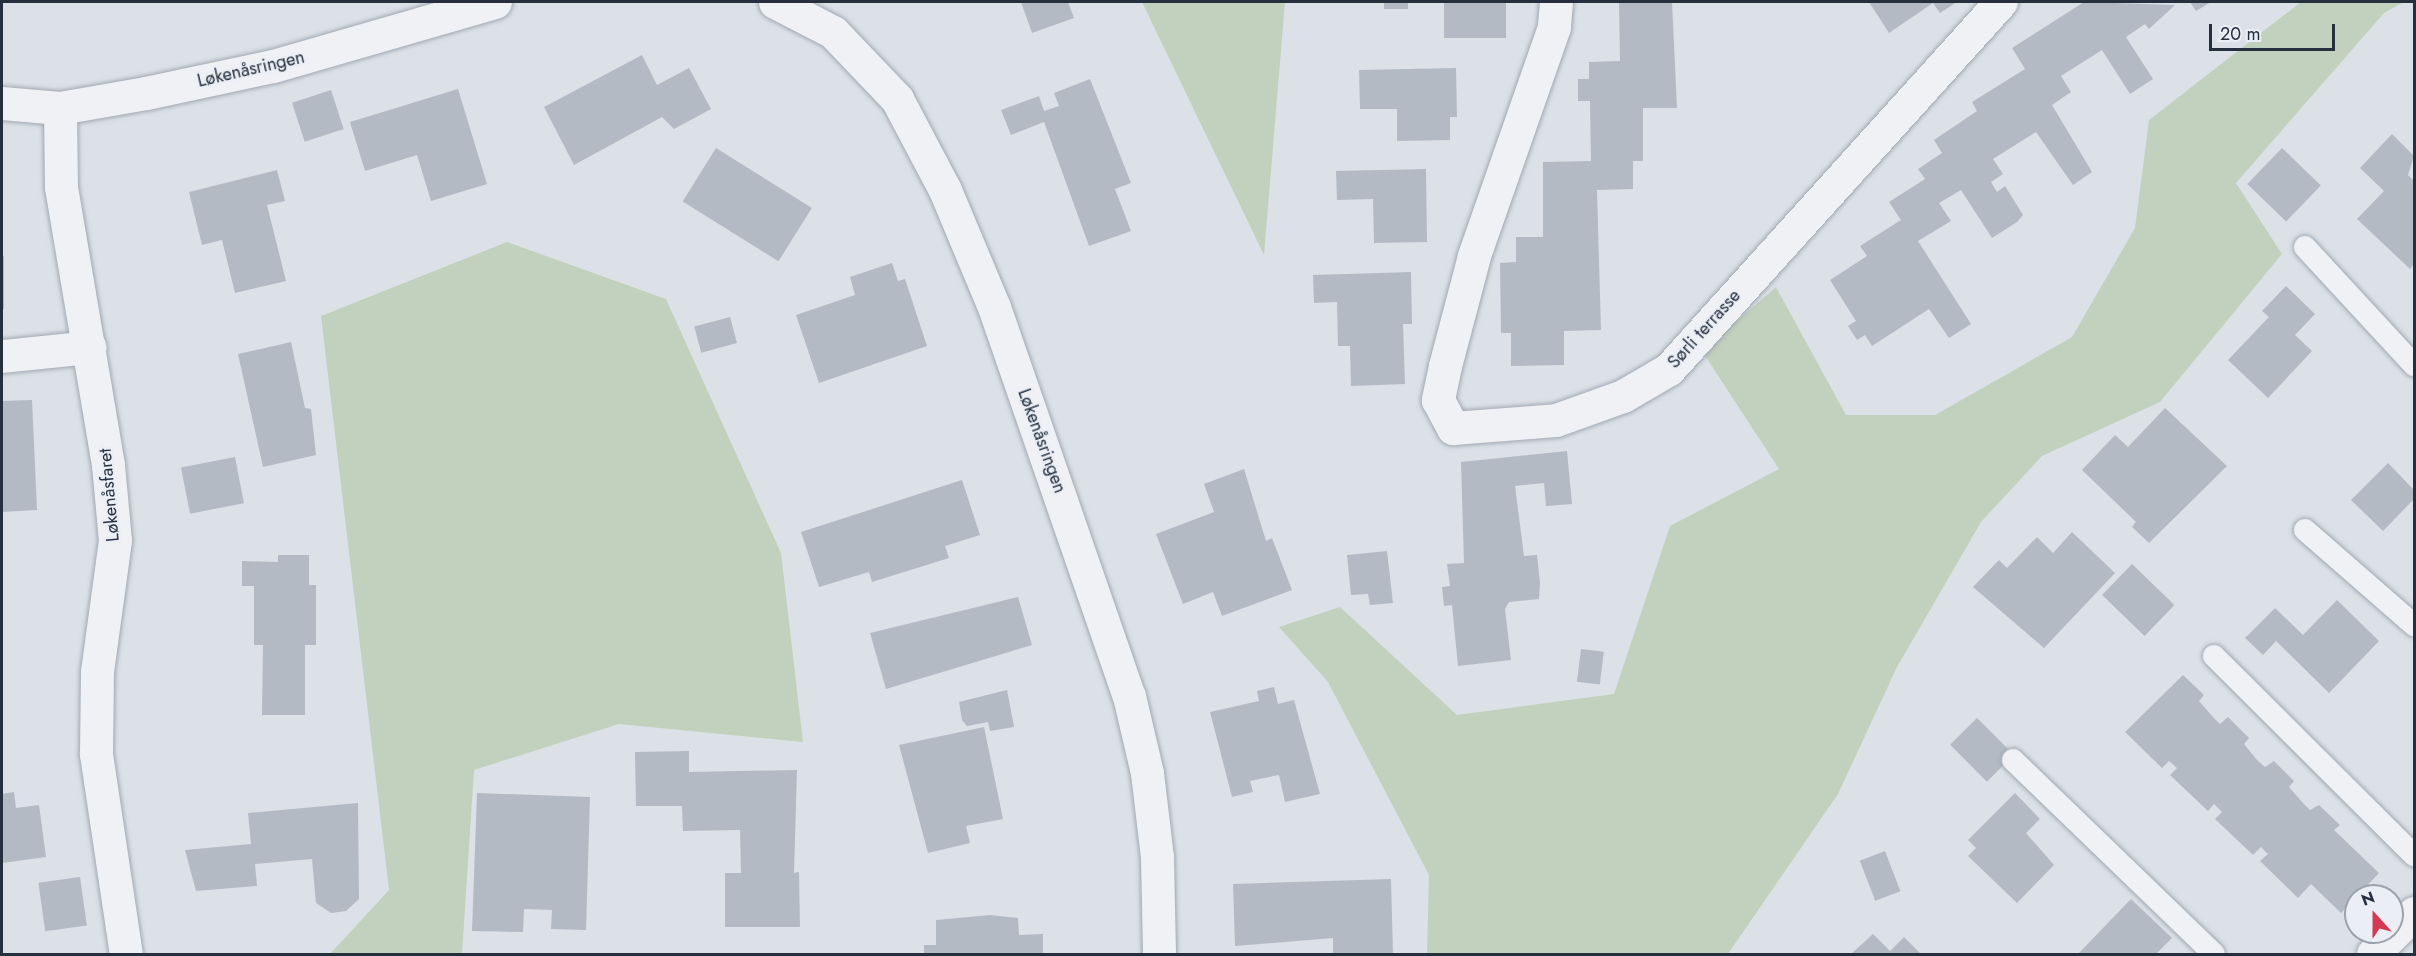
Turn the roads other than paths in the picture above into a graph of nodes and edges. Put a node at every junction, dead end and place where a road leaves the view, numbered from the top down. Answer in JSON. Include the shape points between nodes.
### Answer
{"nodes":[{"id":1,"x":495,"y":2,"type":"edge"},
{"id":2,"x":775,"y":2,"type":"edge"},
{"id":3,"x":1556,"y":2,"type":"edge"},
{"id":4,"x":2001,"y":2,"type":"edge"},
{"id":5,"x":2,"y":103,"type":"edge"},
{"id":6,"x":60,"y":108,"type":"junction"},
{"id":7,"x":2305,"y":247,"type":"dead end"},
{"id":8,"x":90,"y":347,"type":"junction"},
{"id":9,"x":2,"y":356,"type":"edge"},
{"id":10,"x":2415,"y":365,"type":"edge"},
{"id":11,"x":2305,"y":530,"type":"dead end"},
{"id":12,"x":2415,"y":625,"type":"edge"},
{"id":13,"x":2214,"y":656,"type":"dead end"},
{"id":14,"x":2013,"y":760,"type":"dead end"},
{"id":15,"x":2415,"y":855,"type":"edge"},
{"id":16,"x":2415,"y":913,"type":"edge"},
{"id":17,"x":126,"y":954,"type":"edge"},
{"id":18,"x":1159,"y":954,"type":"edge"},
{"id":19,"x":2214,"y":954,"type":"edge"},
{"id":20,"x":2373,"y":954,"type":"edge"}],
"edges":[{"from":1,"to":6,"type":"street","name":"Løkenåsringen","via":[[273,66]]},
{"from":2,"to":18,"type":"street","name":"Løkenåsringen","via":[[833,32],[897,99],[945,190],[994,307],[1129,696],[1147,773],[1157,857]]},
{"from":3,"to":4,"type":"street","name":"Sørli terrasse","via":[[1554,27],[1474,256],[1445,366],[1438,400],[1453,428],[1556,420],[1623,396],[1669,369]]},
{"from":5,"to":6,"type":"street","name":"Løkenåsringen"},
{"from":6,"to":8,"type":"street","name":"Løkenåsfaret","via":[[61,187]]},
{"from":7,"to":10,"type":"lane"},
{"from":8,"to":9,"type":"street"},
{"from":8,"to":17,"type":"street","name":"Løkenåsfaret","via":[[115,540],[97,672],[96,754]]},
{"from":11,"to":12,"type":"lane"},
{"from":13,"to":15,"type":"lane"},
{"from":14,"to":19,"type":"lane"},
{"from":16,"to":20,"type":"street"}]}
